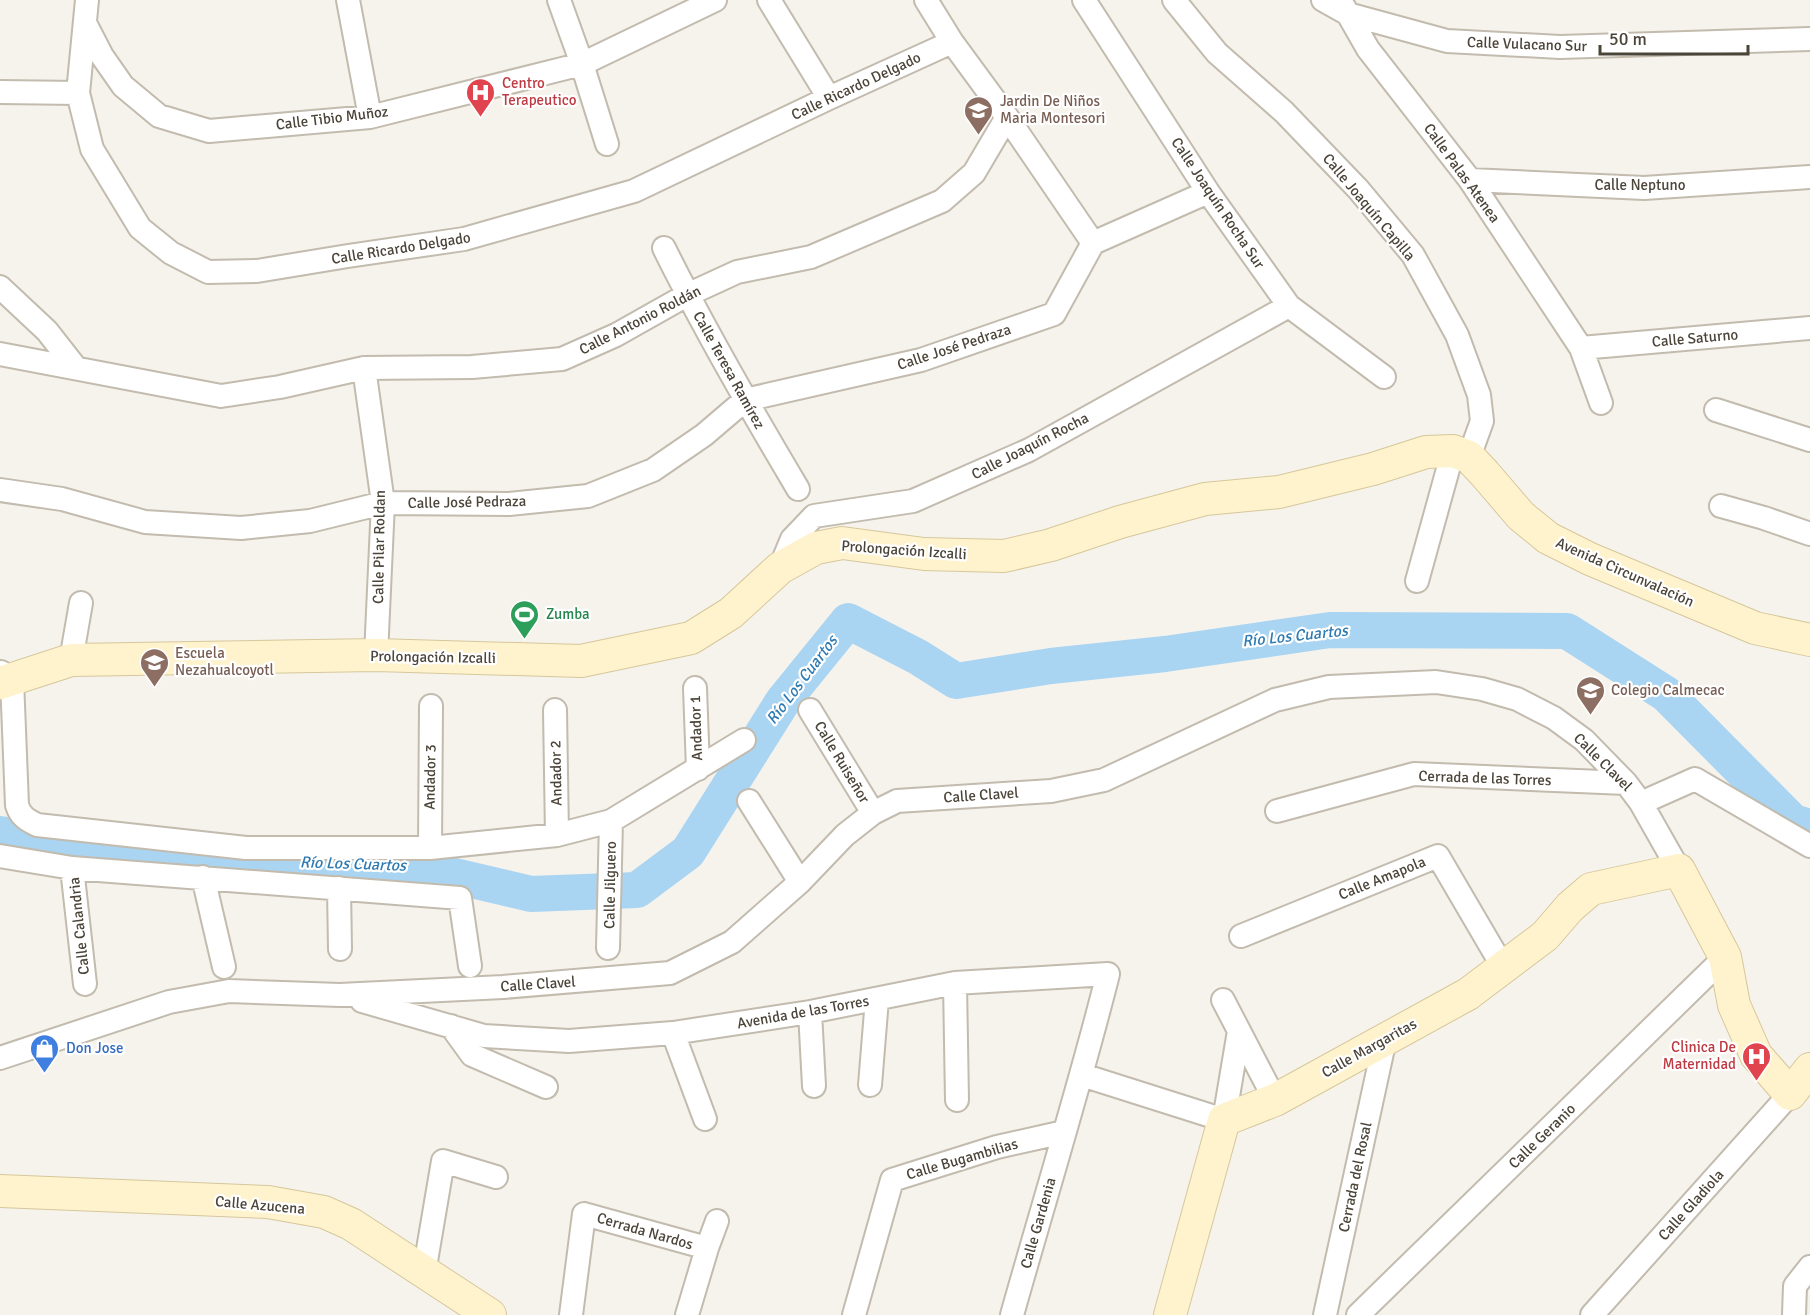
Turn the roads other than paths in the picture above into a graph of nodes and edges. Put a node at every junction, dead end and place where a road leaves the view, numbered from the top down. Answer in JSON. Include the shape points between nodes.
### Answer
{"nodes":[{"id":1,"x":87,"y":0,"type":"edge"},
{"id":2,"x":348,"y":0,"type":"edge"},
{"id":3,"x":559,"y":0,"type":"edge"},
{"id":4,"x":715,"y":0,"type":"edge"},
{"id":5,"x":770,"y":0,"type":"edge"},
{"id":6,"x":926,"y":0,"type":"edge"},
{"id":7,"x":1084,"y":0,"type":"edge"},
{"id":8,"x":1174,"y":0,"type":"edge"},
{"id":9,"x":1323,"y":0,"type":"edge"},
{"id":10,"x":1344,"y":7,"type":"edge"},
{"id":11,"x":85,"y":23,"type":"junction"},
{"id":12,"x":1810,"y":39,"type":"edge"},
{"id":13,"x":952,"y":42,"type":"junction"},
{"id":14,"x":582,"y":64,"type":"junction"},
{"id":15,"x":0,"y":92,"type":"edge"},
{"id":16,"x":78,"y":93,"type":"junction"},
{"id":17,"x":830,"y":98,"type":"junction"},
{"id":18,"x":370,"y":117,"type":"junction"},
{"id":19,"x":1007,"y":117,"type":"junction"},
{"id":20,"x":607,"y":144,"type":"dead end"},
{"id":21,"x":1810,"y":177,"type":"edge"},
{"id":22,"x":1470,"y":180,"type":"junction"},
{"id":23,"x":1208,"y":192,"type":"junction"},
{"id":24,"x":1093,"y":243,"type":"junction"},
{"id":25,"x":664,"y":249,"type":"dead end"},
{"id":26,"x":0,"y":287,"type":"edge"},
{"id":27,"x":687,"y":295,"type":"junction"},
{"id":28,"x":1288,"y":306,"type":"junction"},
{"id":29,"x":1810,"y":328,"type":"edge"},
{"id":30,"x":1581,"y":348,"type":"junction"},
{"id":31,"x":0,"y":354,"type":"edge"},
{"id":32,"x":76,"y":368,"type":"junction"},
{"id":33,"x":364,"y":368,"type":"junction"},
{"id":34,"x":1384,"y":377,"type":"dead end"},
{"id":35,"x":745,"y":400,"type":"junction"},
{"id":36,"x":1601,"y":403,"type":"dead end"},
{"id":37,"x":1716,"y":410,"type":"dead end"},
{"id":38,"x":1810,"y":440,"type":"edge"},
{"id":39,"x":1461,"y":454,"type":"junction"},
{"id":40,"x":798,"y":489,"type":"dead end"},
{"id":41,"x":0,"y":490,"type":"edge"},
{"id":42,"x":383,"y":503,"type":"junction"},
{"id":43,"x":1721,"y":506,"type":"dead end"},
{"id":44,"x":1810,"y":534,"type":"edge"},
{"id":45,"x":780,"y":568,"type":"junction"},
{"id":46,"x":1417,"y":581,"type":"dead end"},
{"id":47,"x":81,"y":603,"type":"dead end"},
{"id":48,"x":1810,"y":640,"type":"edge"},
{"id":49,"x":376,"y":655,"type":"junction"},
{"id":50,"x":71,"y":660,"type":"junction"},
{"id":51,"x":4,"y":678,"type":"edge"},
{"id":52,"x":695,"y":688,"type":"dead end"},
{"id":53,"x":431,"y":706,"type":"dead end"},
{"id":54,"x":555,"y":710,"type":"dead end"},
{"id":55,"x":810,"y":710,"type":"dead end"},
{"id":56,"x":744,"y":740,"type":"dead end"},
{"id":57,"x":698,"y":769,"type":"junction"},
{"id":58,"x":1626,"y":783,"type":"junction"},
{"id":59,"x":749,"y":801,"type":"dead end"},
{"id":60,"x":1641,"y":803,"type":"junction"},
{"id":61,"x":1277,"y":811,"type":"dead end"},
{"id":62,"x":873,"y":813,"type":"junction"},
{"id":63,"x":611,"y":821,"type":"junction"},
{"id":64,"x":557,"y":835,"type":"junction"},
{"id":65,"x":1810,"y":846,"type":"edge"},
{"id":66,"x":430,"y":848,"type":"junction"},
{"id":67,"x":0,"y":856,"type":"edge"},
{"id":68,"x":72,"y":868,"type":"junction"},
{"id":69,"x":1679,"y":870,"type":"junction"},
{"id":70,"x":203,"y":877,"type":"junction"},
{"id":71,"x":800,"y":882,"type":"junction"},
{"id":72,"x":339,"y":888,"type":"junction"},
{"id":73,"x":1241,"y":936,"type":"dead end"},
{"id":74,"x":608,"y":948,"type":"dead end"},
{"id":75,"x":339,"y":949,"type":"dead end"},
{"id":76,"x":1725,"y":957,"type":"junction"},
{"id":77,"x":470,"y":966,"type":"dead end"},
{"id":78,"x":224,"y":967,"type":"dead end"},
{"id":79,"x":1503,"y":967,"type":"junction"},
{"id":80,"x":955,"y":983,"type":"junction"},
{"id":81,"x":85,"y":984,"type":"dead end"},
{"id":82,"x":340,"y":995,"type":"junction"},
{"id":83,"x":877,"y":999,"type":"junction"},
{"id":84,"x":1223,"y":1000,"type":"dead end"},
{"id":85,"x":810,"y":1012,"type":"junction"},
{"id":86,"x":451,"y":1026,"type":"junction"},
{"id":87,"x":1239,"y":1031,"type":"junction"},
{"id":88,"x":673,"y":1033,"type":"junction"},
{"id":89,"x":1385,"y":1039,"type":"junction"},
{"id":90,"x":0,"y":1058,"type":"edge"},
{"id":91,"x":1810,"y":1069,"type":"edge"},
{"id":92,"x":1082,"y":1075,"type":"junction"},
{"id":93,"x":870,"y":1085,"type":"dead end"},
{"id":94,"x":814,"y":1086,"type":"dead end"},
{"id":95,"x":546,"y":1087,"type":"dead end"},
{"id":96,"x":1790,"y":1094,"type":"junction"},
{"id":97,"x":957,"y":1100,"type":"dead end"},
{"id":98,"x":1275,"y":1100,"type":"junction"},
{"id":99,"x":705,"y":1119,"type":"dead end"},
{"id":100,"x":1224,"y":1120,"type":"junction"},
{"id":101,"x":1064,"y":1132,"type":"junction"},
{"id":102,"x":496,"y":1177,"type":"dead end"},
{"id":103,"x":0,"y":1191,"type":"edge"},
{"id":104,"x":717,"y":1221,"type":"dead end"},
{"id":105,"x":707,"y":1248,"type":"junction"},
{"id":106,"x":1810,"y":1267,"type":"edge"},
{"id":107,"x":424,"y":1273,"type":"junction"},
{"id":108,"x":490,"y":1315,"type":"edge"},
{"id":109,"x":571,"y":1315,"type":"edge"},
{"id":110,"x":687,"y":1315,"type":"edge"},
{"id":111,"x":854,"y":1315,"type":"edge"},
{"id":112,"x":1012,"y":1315,"type":"edge"},
{"id":113,"x":1170,"y":1315,"type":"edge"},
{"id":114,"x":1325,"y":1315,"type":"edge"},
{"id":115,"x":1358,"y":1315,"type":"edge"},
{"id":116,"x":1592,"y":1315,"type":"edge"},
{"id":117,"x":1794,"y":1315,"type":"edge"}],
"edges":[{"from":1,"to":11,"type":"street","name":"Calle Ricardo Delgado"},
{"from":2,"to":18,"type":"street"},
{"from":3,"to":14,"type":"street"},
{"from":4,"to":14,"type":"street","name":"Calle Tibio Muñoz"},
{"from":5,"to":17,"type":"street"},
{"from":6,"to":13,"type":"street"},
{"from":7,"to":23,"type":"street","name":"Calle Joaquín Rocha Sur"},
{"from":8,"to":39,"type":"street","name":"Calle Joaquín Capilla","via":[[1217,53],[1284,112],[1358,189],[1413,255],[1457,335],[1479,395],[1482,421]]},
{"from":9,"to":10,"type":"street","name":"Calle Vulacano Sur"},
{"from":10,"to":12,"type":"street","name":"Calle Vulacano Sur","via":[[1446,40],[1548,46]]},
{"from":10,"to":22,"type":"street","name":"Calle Palas Atenea","via":[[1368,49]]},
{"from":11,"to":16,"type":"street","name":"Calle Ricardo Delgado"},
{"from":11,"to":18,"type":"street","name":"Calle Tibio Muñoz","via":[[123,86],[159,116],[209,131]]},
{"from":13,"to":17,"type":"street","name":"Calle Ricardo Delgado"},
{"from":13,"to":19,"type":"street"},
{"from":14,"to":18,"type":"street","name":"Calle Tibio Muñoz"},
{"from":14,"to":20,"type":"street"},
{"from":15,"to":16,"type":"street"},
{"from":16,"to":17,"type":"street","name":"Calle Ricardo Delgado","via":[[92,149],[140,228],[171,254],[208,272],[257,271],[464,240],[634,191]]},
{"from":19,"to":24,"type":"street"},
{"from":19,"to":27,"type":"street","name":"Calle Antonio Roldán","via":[[974,173],[942,201],[811,256],[737,272]]},
{"from":21,"to":22,"type":"street","name":"Calle Neptuno","via":[[1644,188]]},
{"from":22,"to":30,"type":"street","name":"Calle Palas Atenea"},
{"from":23,"to":24,"type":"street"},
{"from":23,"to":28,"type":"street","name":"Calle Joaquín Rocha Sur"},
{"from":24,"to":35,"type":"street","name":"Calle José Pedraza","via":[[1054,314],[921,360]]},
{"from":25,"to":27,"type":"street","name":"Calle Teresa Ramírez"},
{"from":26,"to":32,"type":"street","via":[[47,332]]},
{"from":27,"to":33,"type":"street","name":"Calle Antonio Roldán","via":[[616,335],[562,359],[472,367]]},
{"from":27,"to":35,"type":"street","name":"Calle Teresa Ramírez"},
{"from":28,"to":34,"type":"street","name":"Calle Joaquín Rocha Sur"},
{"from":28,"to":45,"type":"street","name":"Calle Joaquín Rocha","via":[[1029,450],[913,501],[814,516],[792,539]]},
{"from":29,"to":30,"type":"street","name":"Calle Saturno"},
{"from":30,"to":36,"type":"street","name":"Calle Palas Atenea"},
{"from":31,"to":32,"type":"street","name":"Calle Antonio Roldán"},
{"from":32,"to":33,"type":"street","name":"Calle Antonio Roldán","via":[[221,396]]},
{"from":33,"to":42,"type":"street","name":"Calle Pilar Roldan"},
{"from":35,"to":40,"type":"street","name":"Calle Teresa Ramírez"},
{"from":35,"to":42,"type":"street","name":"Calle José Pedraza","via":[[704,435],[653,470],[588,496],[509,504]]},
{"from":37,"to":38,"type":"street"},
{"from":39,"to":45,"type":"street","name":"Prolongación Izcalli","via":[[1426,452],[1279,492],[1205,499],[1004,556],[924,554],[842,543],[816,548]]},
{"from":39,"to":46,"type":"street","name":"Calle Joaquín Capilla"},
{"from":39,"to":48,"type":"street","name":"Avenida Circunvalación","via":[[1548,538],[1755,628]]},
{"from":41,"to":42,"type":"street","name":"Calle José Pedraza","via":[[62,499],[145,522],[241,528],[310,521]]},
{"from":42,"to":49,"type":"street","name":"Calle Pilar Roldan"},
{"from":43,"to":44,"type":"street"},
{"from":45,"to":49,"type":"street","name":"Prolongación Izcalli","via":[[731,613],[691,638],[581,661]]},
{"from":47,"to":50,"type":"street"},
{"from":49,"to":50,"type":"street","name":"Prolongación Izcalli"},
{"from":50,"to":51,"type":"street","name":"Prolongación Izcalli"},
{"from":51,"to":66,"type":"street","via":[[17,805],[19,813],[37,825],[246,848]]},
{"from":52,"to":57,"type":"street","name":"Andador 1"},
{"from":53,"to":66,"type":"street","name":"Andador 3"},
{"from":54,"to":64,"type":"street","name":"Andador 2"},
{"from":55,"to":62,"type":"street","name":"Calle Ruiseñor"},
{"from":56,"to":57,"type":"street"},
{"from":57,"to":63,"type":"street"},
{"from":58,"to":60,"type":"street","name":"Calle Clavel"},
{"from":58,"to":61,"type":"street","name":"Cerrada de las Torres","via":[[1414,774]]},
{"from":58,"to":62,"type":"street","name":"Calle Clavel","via":[[1584,740],[1554,718],[1517,699],[1436,682],[1329,687],[1275,700],[1104,780],[1051,791],[897,801]]},
{"from":59,"to":71,"type":"street"},
{"from":60,"to":65,"type":"street","via":[[1695,779]]},
{"from":60,"to":69,"type":"street","name":"Calle Clavel"},
{"from":62,"to":71,"type":"street","name":"Calle Clavel","via":[[844,835]]},
{"from":63,"to":64,"type":"street"},
{"from":63,"to":74,"type":"street","name":"Calle Jilguero"},
{"from":64,"to":66,"type":"street"},
{"from":67,"to":68,"type":"street"},
{"from":68,"to":70,"type":"street"},
{"from":68,"to":81,"type":"street","name":"Calle Calandria"},
{"from":69,"to":76,"type":"street","name":"Calle Clavel"},
{"from":69,"to":79,"type":"street","name":"Calle Margaritas","via":[[1591,889],[1545,936]]},
{"from":70,"to":72,"type":"street"},
{"from":70,"to":78,"type":"street"},
{"from":71,"to":82,"type":"street","name":"Calle Clavel","via":[[732,942],[670,973]]},
{"from":72,"to":75,"type":"street"},
{"from":72,"to":77,"type":"street","via":[[460,898]]},
{"from":73,"to":79,"type":"street","name":"Calle Amapola","via":[[1437,856]]},
{"from":76,"to":96,"type":"street","name":"Calle Clavel","via":[[1734,1005],[1756,1055]]},
{"from":76,"to":115,"type":"street","name":"Calle Geranio"},
{"from":79,"to":89,"type":"street","name":"Calle Margaritas","via":[[1468,994]]},
{"from":80,"to":83,"type":"street","name":"Avenida de las Torres"},
{"from":80,"to":92,"type":"street","name":"Avenida de las Torres","via":[[1108,974]]},
{"from":80,"to":97,"type":"street"},
{"from":82,"to":86,"type":"street","name":"Avenida de las Torres"},
{"from":82,"to":90,"type":"street","name":"Calle Clavel","via":[[229,991],[169,1002]]},
{"from":83,"to":85,"type":"street","name":"Avenida de las Torres"},
{"from":83,"to":93,"type":"street"},
{"from":84,"to":87,"type":"street"},
{"from":85,"to":88,"type":"street","name":"Avenida de las Torres"},
{"from":85,"to":94,"type":"street"},
{"from":86,"to":88,"type":"street","name":"Avenida de las Torres","via":[[484,1036],[569,1041]]},
{"from":86,"to":95,"type":"street","via":[[472,1054]]},
{"from":87,"to":98,"type":"street"},
{"from":87,"to":100,"type":"street"},
{"from":88,"to":99,"type":"street"},
{"from":89,"to":98,"type":"street","name":"Calle Margaritas"},
{"from":89,"to":114,"type":"street","name":"Cerrada del Rosal"},
{"from":91,"to":96,"type":"street"},
{"from":92,"to":100,"type":"street"},
{"from":92,"to":101,"type":"street","name":"Avenida de las Torres"},
{"from":96,"to":116,"type":"street","name":"Calle Gladiola"},
{"from":98,"to":100,"type":"street","name":"Calle Margaritas"},
{"from":100,"to":113,"type":"street"},
{"from":101,"to":111,"type":"street","name":"Calle Bugambilias","via":[[997,1147],[892,1180]]},
{"from":101,"to":112,"type":"street","name":"Calle Gardenia"},
{"from":102,"to":107,"type":"street","via":[[443,1161]]},
{"from":103,"to":107,"type":"street","name":"Calle Azucena","via":[[268,1202],[324,1212],[351,1224]]},
{"from":104,"to":105,"type":"street"},
{"from":105,"to":109,"type":"street","name":"Cerrada Nardos","via":[[584,1214]]},
{"from":105,"to":110,"type":"street"},
{"from":106,"to":117,"type":"street","via":[[1795,1286]]},
{"from":107,"to":108,"type":"street","name":"Calle Azucena"}]}
